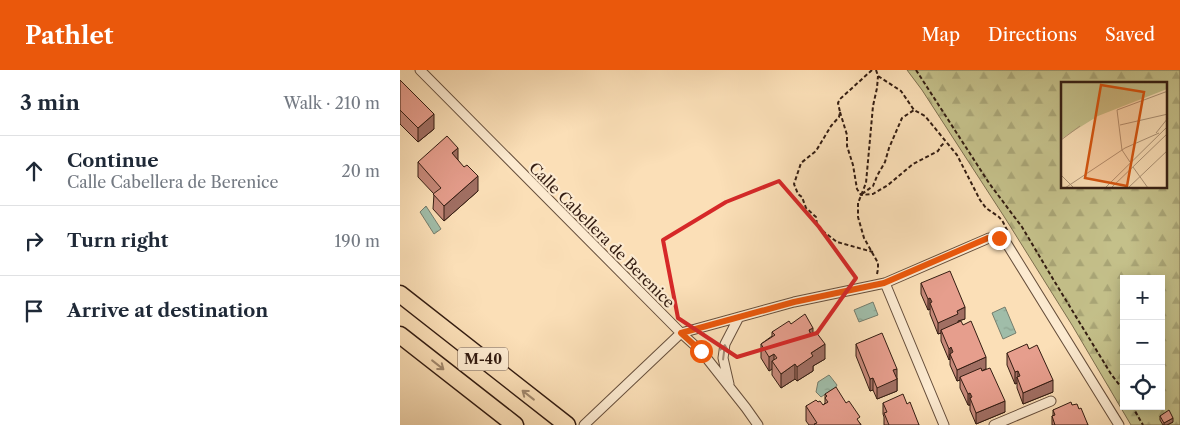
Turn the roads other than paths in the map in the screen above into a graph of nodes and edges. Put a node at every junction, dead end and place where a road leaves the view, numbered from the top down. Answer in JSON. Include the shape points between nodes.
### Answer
{"nodes":[{"id":1,"x":420,"y":70,"type":"edge"},
{"id":2,"x":884,"y":283,"type":"junction"},
{"id":3,"x":400,"y":294,"type":"edge"},
{"id":4,"x":739,"y":317,"type":"junction"},
{"id":5,"x":681,"y":333,"type":"junction"},
{"id":6,"x":400,"y":334,"type":"edge"},
{"id":7,"x":731,"y":389,"type":"junction"},
{"id":8,"x":1051,"y":401,"type":"dead end"},
{"id":9,"x":515,"y":425,"type":"edge"},
{"id":10,"x":566,"y":425,"type":"edge"},
{"id":11,"x":584,"y":425,"type":"edge"},
{"id":12,"x":758,"y":425,"type":"edge"},
{"id":13,"x":944,"y":425,"type":"edge"},
{"id":14,"x":994,"y":425,"type":"edge"},
{"id":15,"x":1119,"y":425,"type":"edge"}],
"edges":[{"from":1,"to":5,"type":"street","name":"Calle Cabellera de Berenice"},
{"from":2,"to":4,"type":"street"},
{"from":2,"to":13,"type":"street"},
{"from":2,"to":15,"type":"street","via":[[988,238],[999,238],[1007,244]]},
{"from":10,"to":3,"type":"highway","number":"M-40","one_way":true},
{"from":4,"to":5,"type":"street"},
{"from":7,"to":4,"type":"street","one_way":true,"via":[[722,358],[725,344]]},
{"from":5,"to":7,"type":"street","name":"Calle Cabellera de Berenice","via":[[701,351]]},
{"from":5,"to":11,"type":"street"},
{"from":6,"to":9,"type":"highway","number":"M-40","one_way":true},
{"from":7,"to":12,"type":"street","name":"Calle Cabellera de Berenice"},
{"from":8,"to":14,"type":"street"}]}
